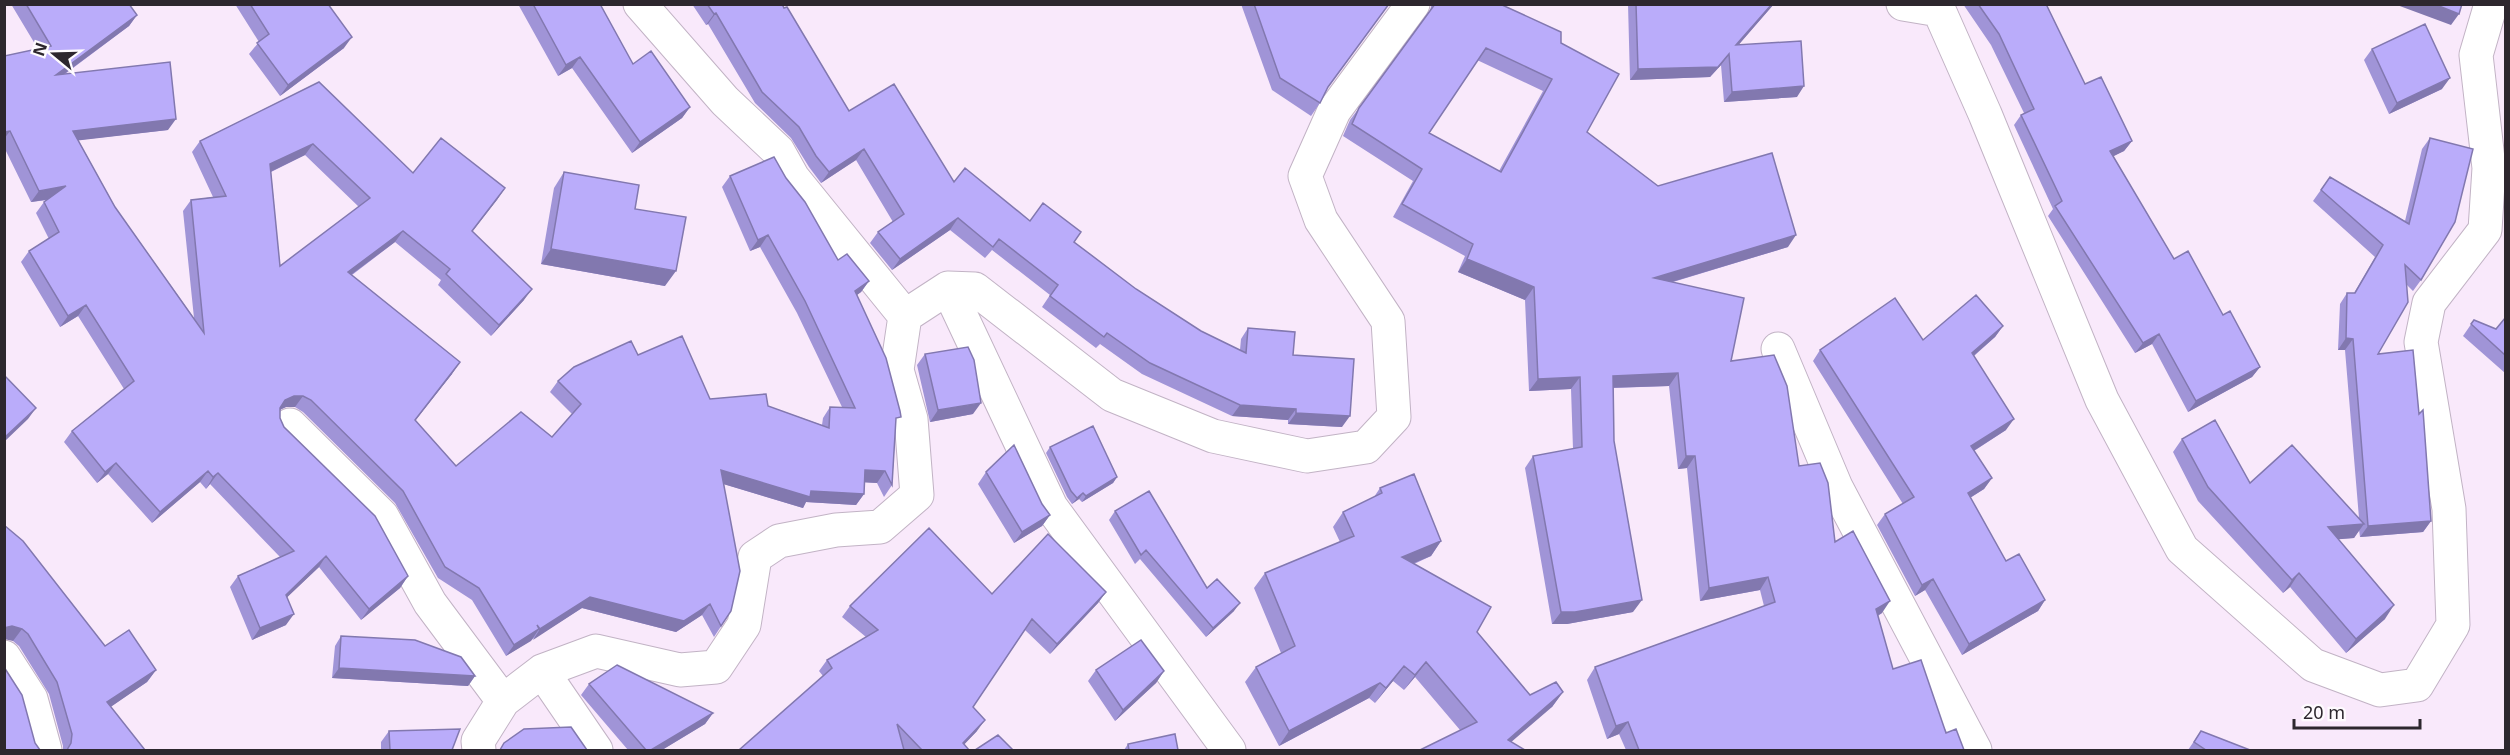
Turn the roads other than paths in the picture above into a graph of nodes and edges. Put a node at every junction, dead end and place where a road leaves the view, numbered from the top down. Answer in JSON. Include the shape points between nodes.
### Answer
{"nodes":[{"id":1,"x":640,"y":4,"type":"edge"},
{"id":2,"x":1413,"y":4,"type":"edge"},
{"id":3,"x":1903,"y":4,"type":"edge"},
{"id":4,"x":2491,"y":4,"type":"edge"},
{"id":5,"x":948,"y":288,"type":"junction"},
{"id":6,"x":905,"y":316,"type":"junction"},
{"id":7,"x":1778,"y":348,"type":"dead end"},
{"id":8,"x":290,"y":425,"type":"dead end"},
{"id":9,"x":4,"y":657,"type":"edge"},
{"id":10,"x":542,"y":671,"type":"junction"},
{"id":11,"x":503,"y":701,"type":"junction"},
{"id":12,"x":45,"y":750,"type":"edge"},
{"id":13,"x":479,"y":750,"type":"edge"},
{"id":14,"x":596,"y":750,"type":"edge"},
{"id":15,"x":1229,"y":750,"type":"edge"},
{"id":16,"x":1975,"y":750,"type":"edge"}],
"edges":[{"from":1,"to":6,"type":"street","via":[[725,101],[778,151],[793,178]]},
{"from":2,"to":5,"type":"street","via":[[1334,111],[1305,176],[1322,220],[1388,321],[1394,417],[1366,447],[1306,456],[1213,436],[1112,395],[975,289]]},
{"from":3,"to":4,"type":"street","via":[[1939,10],[2102,400],[2182,549],[2313,664],[2380,690],[2417,685],[2453,626],[2449,509],[2421,342],[2429,303],[2485,230],[2489,168],[2476,55]]},
{"from":5,"to":6,"type":"street"},
{"from":5,"to":15,"type":"street","via":[[1051,507]]},
{"from":6,"to":10,"type":"street","via":[[897,370],[911,419],[917,495],[880,527],[836,530],[780,541],[755,557],[744,626],[716,667],[680,670],[597,651]]},
{"from":7,"to":16,"type":"street","via":[[1836,487]]},
{"from":8,"to":11,"type":"street","via":[[382,516],[430,603]]},
{"from":9,"to":12,"type":"street","via":[[31,699]]},
{"from":10,"to":11,"type":"street"},
{"from":10,"to":14,"type":"street"},
{"from":11,"to":13,"type":"street","via":[[478,741]]}]}
